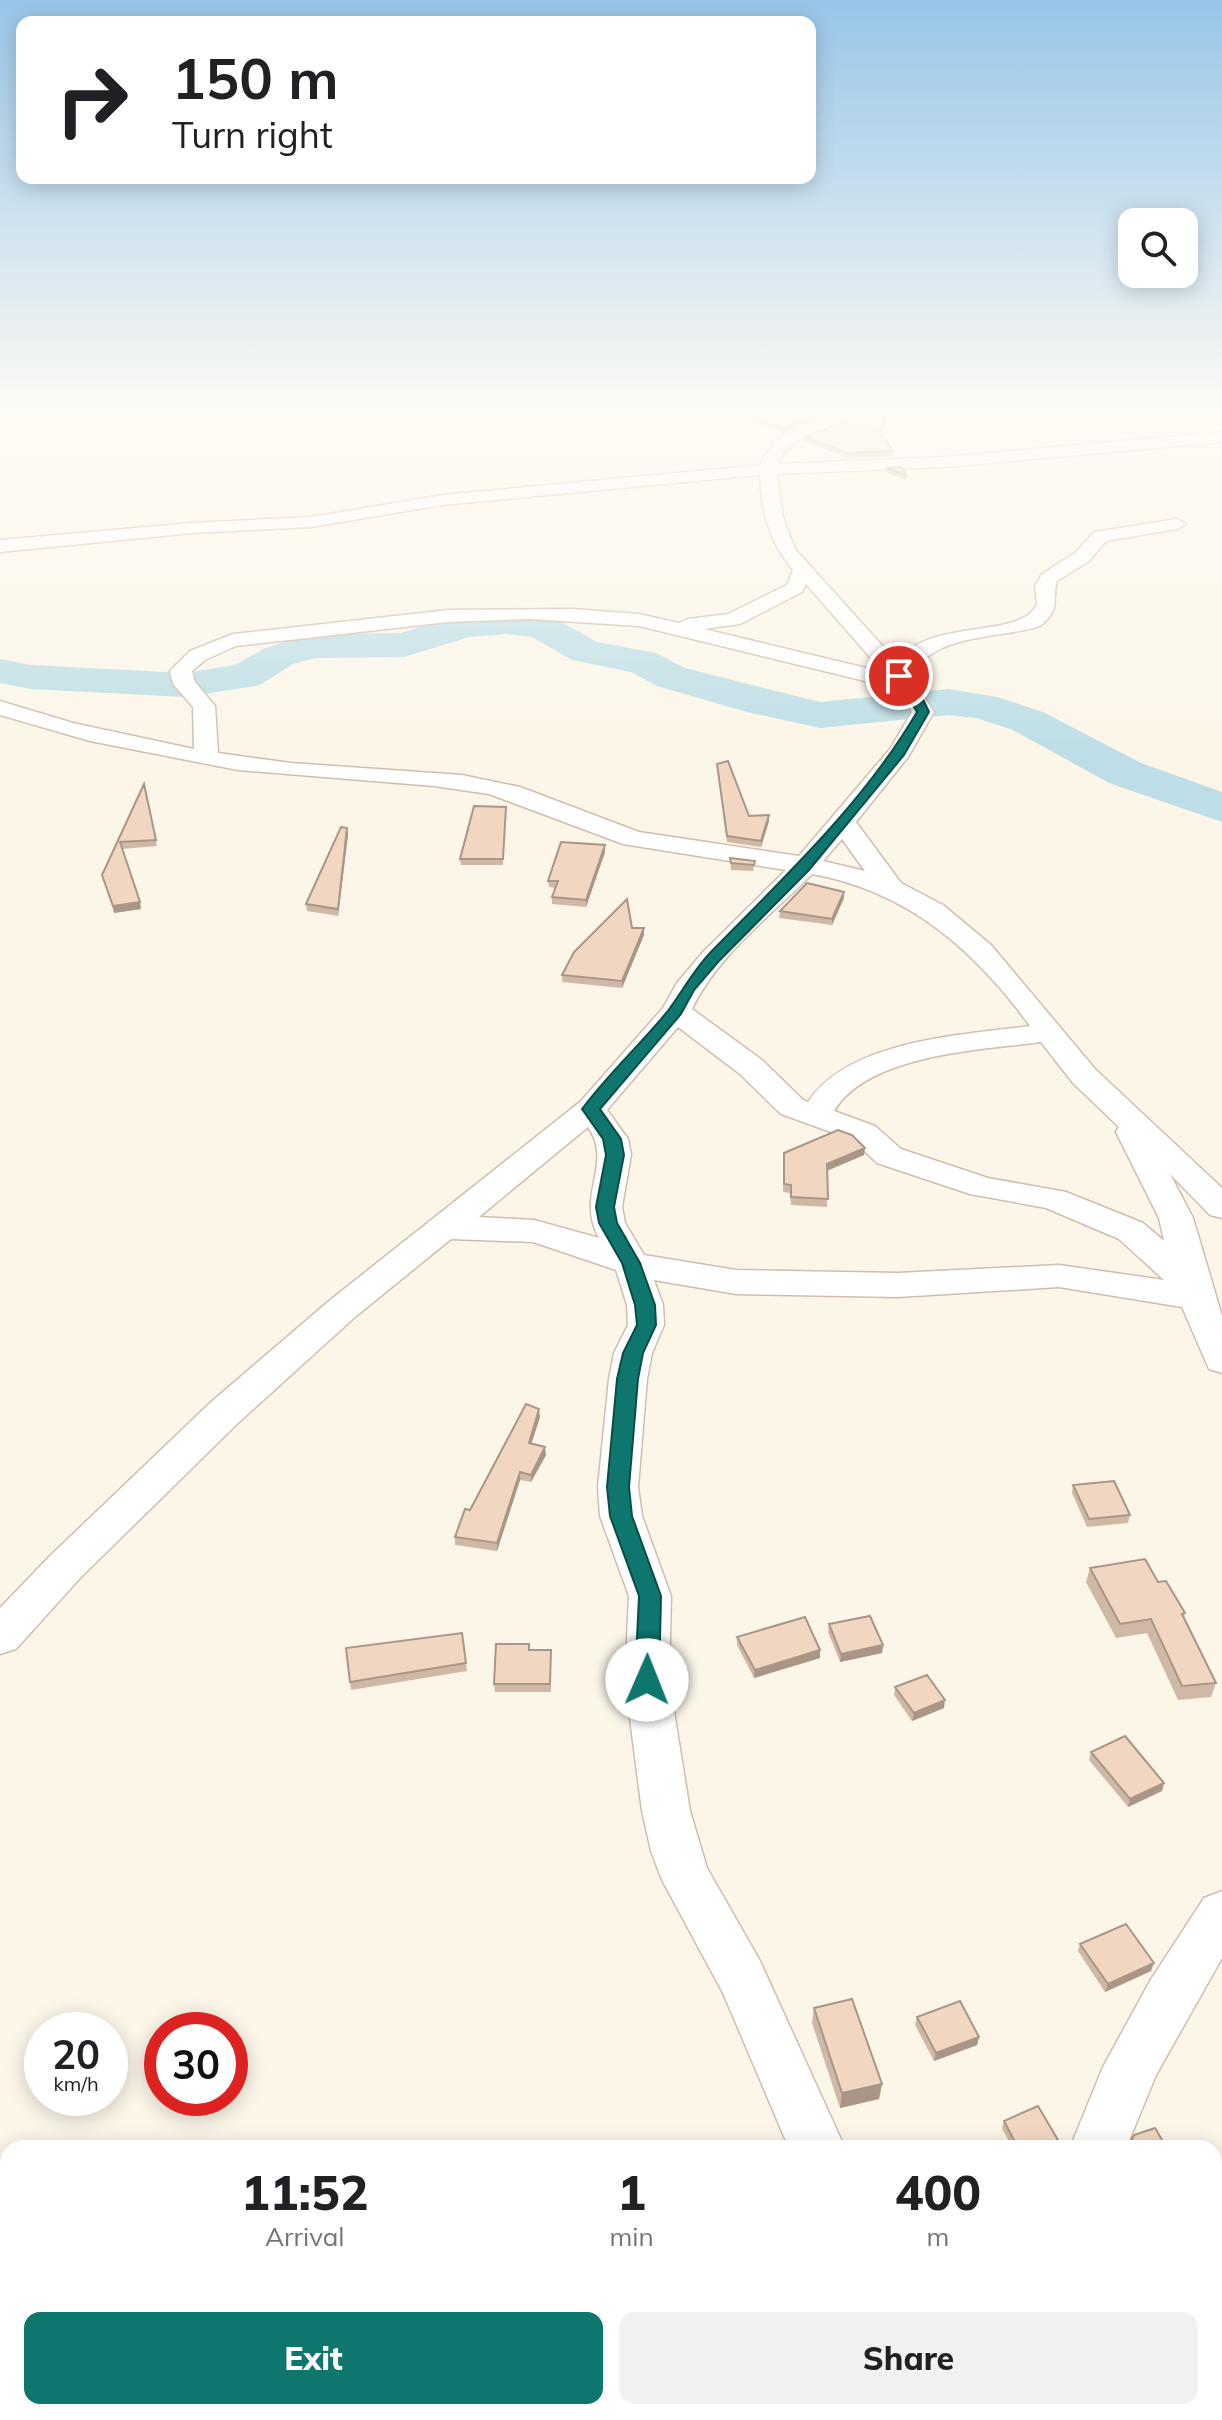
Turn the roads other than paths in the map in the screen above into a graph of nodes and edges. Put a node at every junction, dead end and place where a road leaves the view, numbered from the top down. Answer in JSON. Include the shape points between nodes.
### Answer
{"nodes":[{"id":1,"x":213,"y":527,"type":"edge"},
{"id":2,"x":776,"y":527,"type":"edge"},
{"id":3,"x":1158,"y":527,"type":"edge"},
{"id":4,"x":0,"y":546,"type":"edge"},
{"id":5,"x":803,"y":569,"type":"junction"},
{"id":6,"x":647,"y":622,"type":"junction"},
{"id":7,"x":910,"y":692,"type":"junction"},
{"id":8,"x":0,"y":708,"type":"edge"},
{"id":9,"x":206,"y":756,"type":"junction"},
{"id":10,"x":843,"y":822,"type":"junction"},
{"id":11,"x":804,"y":867,"type":"junction"},
{"id":12,"x":892,"y":889,"type":"junction"},
{"id":13,"x":676,"y":1011,"type":"junction"},
{"id":14,"x":1050,"y":1032,"type":"junction"},
{"id":15,"x":1115,"y":1105,"type":"junction"},
{"id":16,"x":591,"y":1109,"type":"junction"},
{"id":17,"x":816,"y":1114,"type":"junction"},
{"id":18,"x":1222,"y":1208,"type":"edge"},
{"id":19,"x":439,"y":1229,"type":"junction"},
{"id":20,"x":631,"y":1263,"type":"junction"},
{"id":21,"x":1197,"y":1299,"type":"junction"},
{"id":22,"x":1222,"y":1360,"type":"edge"},
{"id":23,"x":0,"y":1637,"type":"edge"},
{"id":24,"x":1222,"y":1914,"type":"edge"},
{"id":25,"x":813,"y":2140,"type":"edge"},
{"id":26,"x":1101,"y":2140,"type":"edge"}],
"edges":[{"from":1,"to":4,"type":"street"},
{"from":2,"to":5,"type":"street"},
{"from":3,"to":7,"type":"street","via":[[1100,536],[1082,557],[1049,578],[1047,604],[1033,622],[939,641],[912,655]]},
{"from":5,"to":6,"type":"street","via":[[795,588],[733,620],[691,625]]},
{"from":5,"to":7,"type":"street"},
{"from":6,"to":7,"type":"street"},
{"from":6,"to":9,"type":"street","via":[[487,614],[233,640],[208,649],[181,671],[184,684],[204,706]]},
{"from":7,"to":10,"type":"street","via":[[900,752]]},
{"from":8,"to":9,"type":"street","via":[[64,728]]},
{"from":9,"to":11,"type":"street","via":[[307,772],[465,782],[521,794],[649,843]]},
{"from":10,"to":11,"type":"street"},
{"from":10,"to":12,"type":"street"},
{"from":11,"to":12,"type":"street"},
{"from":11,"to":13,"type":"street","via":[[713,958]]},
{"from":12,"to":14,"type":"street","via":[[932,910],[980,952]]},
{"from":13,"to":16,"type":"street"},
{"from":13,"to":17,"type":"street","via":[[751,1067],[792,1107]]},
{"from":14,"to":15,"type":"street"},
{"from":14,"to":17,"type":"street","via":[[950,1046],[871,1066],[834,1088]]},
{"from":15,"to":18,"type":"street"},
{"from":15,"to":21,"type":"street","via":[[1176,1218]]},
{"from":16,"to":19,"type":"street"},
{"from":16,"to":20,"type":"street","via":[[612,1139],[615,1155],[605,1207],[608,1223]]},
{"from":17,"to":21,"type":"street","via":[[864,1133],[889,1156],[982,1187],[1054,1199],[1131,1231],[1170,1263]]},
{"from":19,"to":20,"type":"street","via":[[534,1231]]},
{"from":19,"to":23,"type":"street","via":[[224,1413]]},
{"from":20,"to":21,"type":"street","via":[[686,1276],[816,1285],[1059,1276]]},
{"from":20,"to":25,"type":"street","via":[[646,1325],[628,1379],[618,1487],[621,1516],[650,1596],[649,1703],[666,1811],[687,1880],[742,1978]]},
{"from":21,"to":22,"type":"street"},
{"from":24,"to":26,"type":"street","via":[[1179,1978],[1118,2088]]}]}
